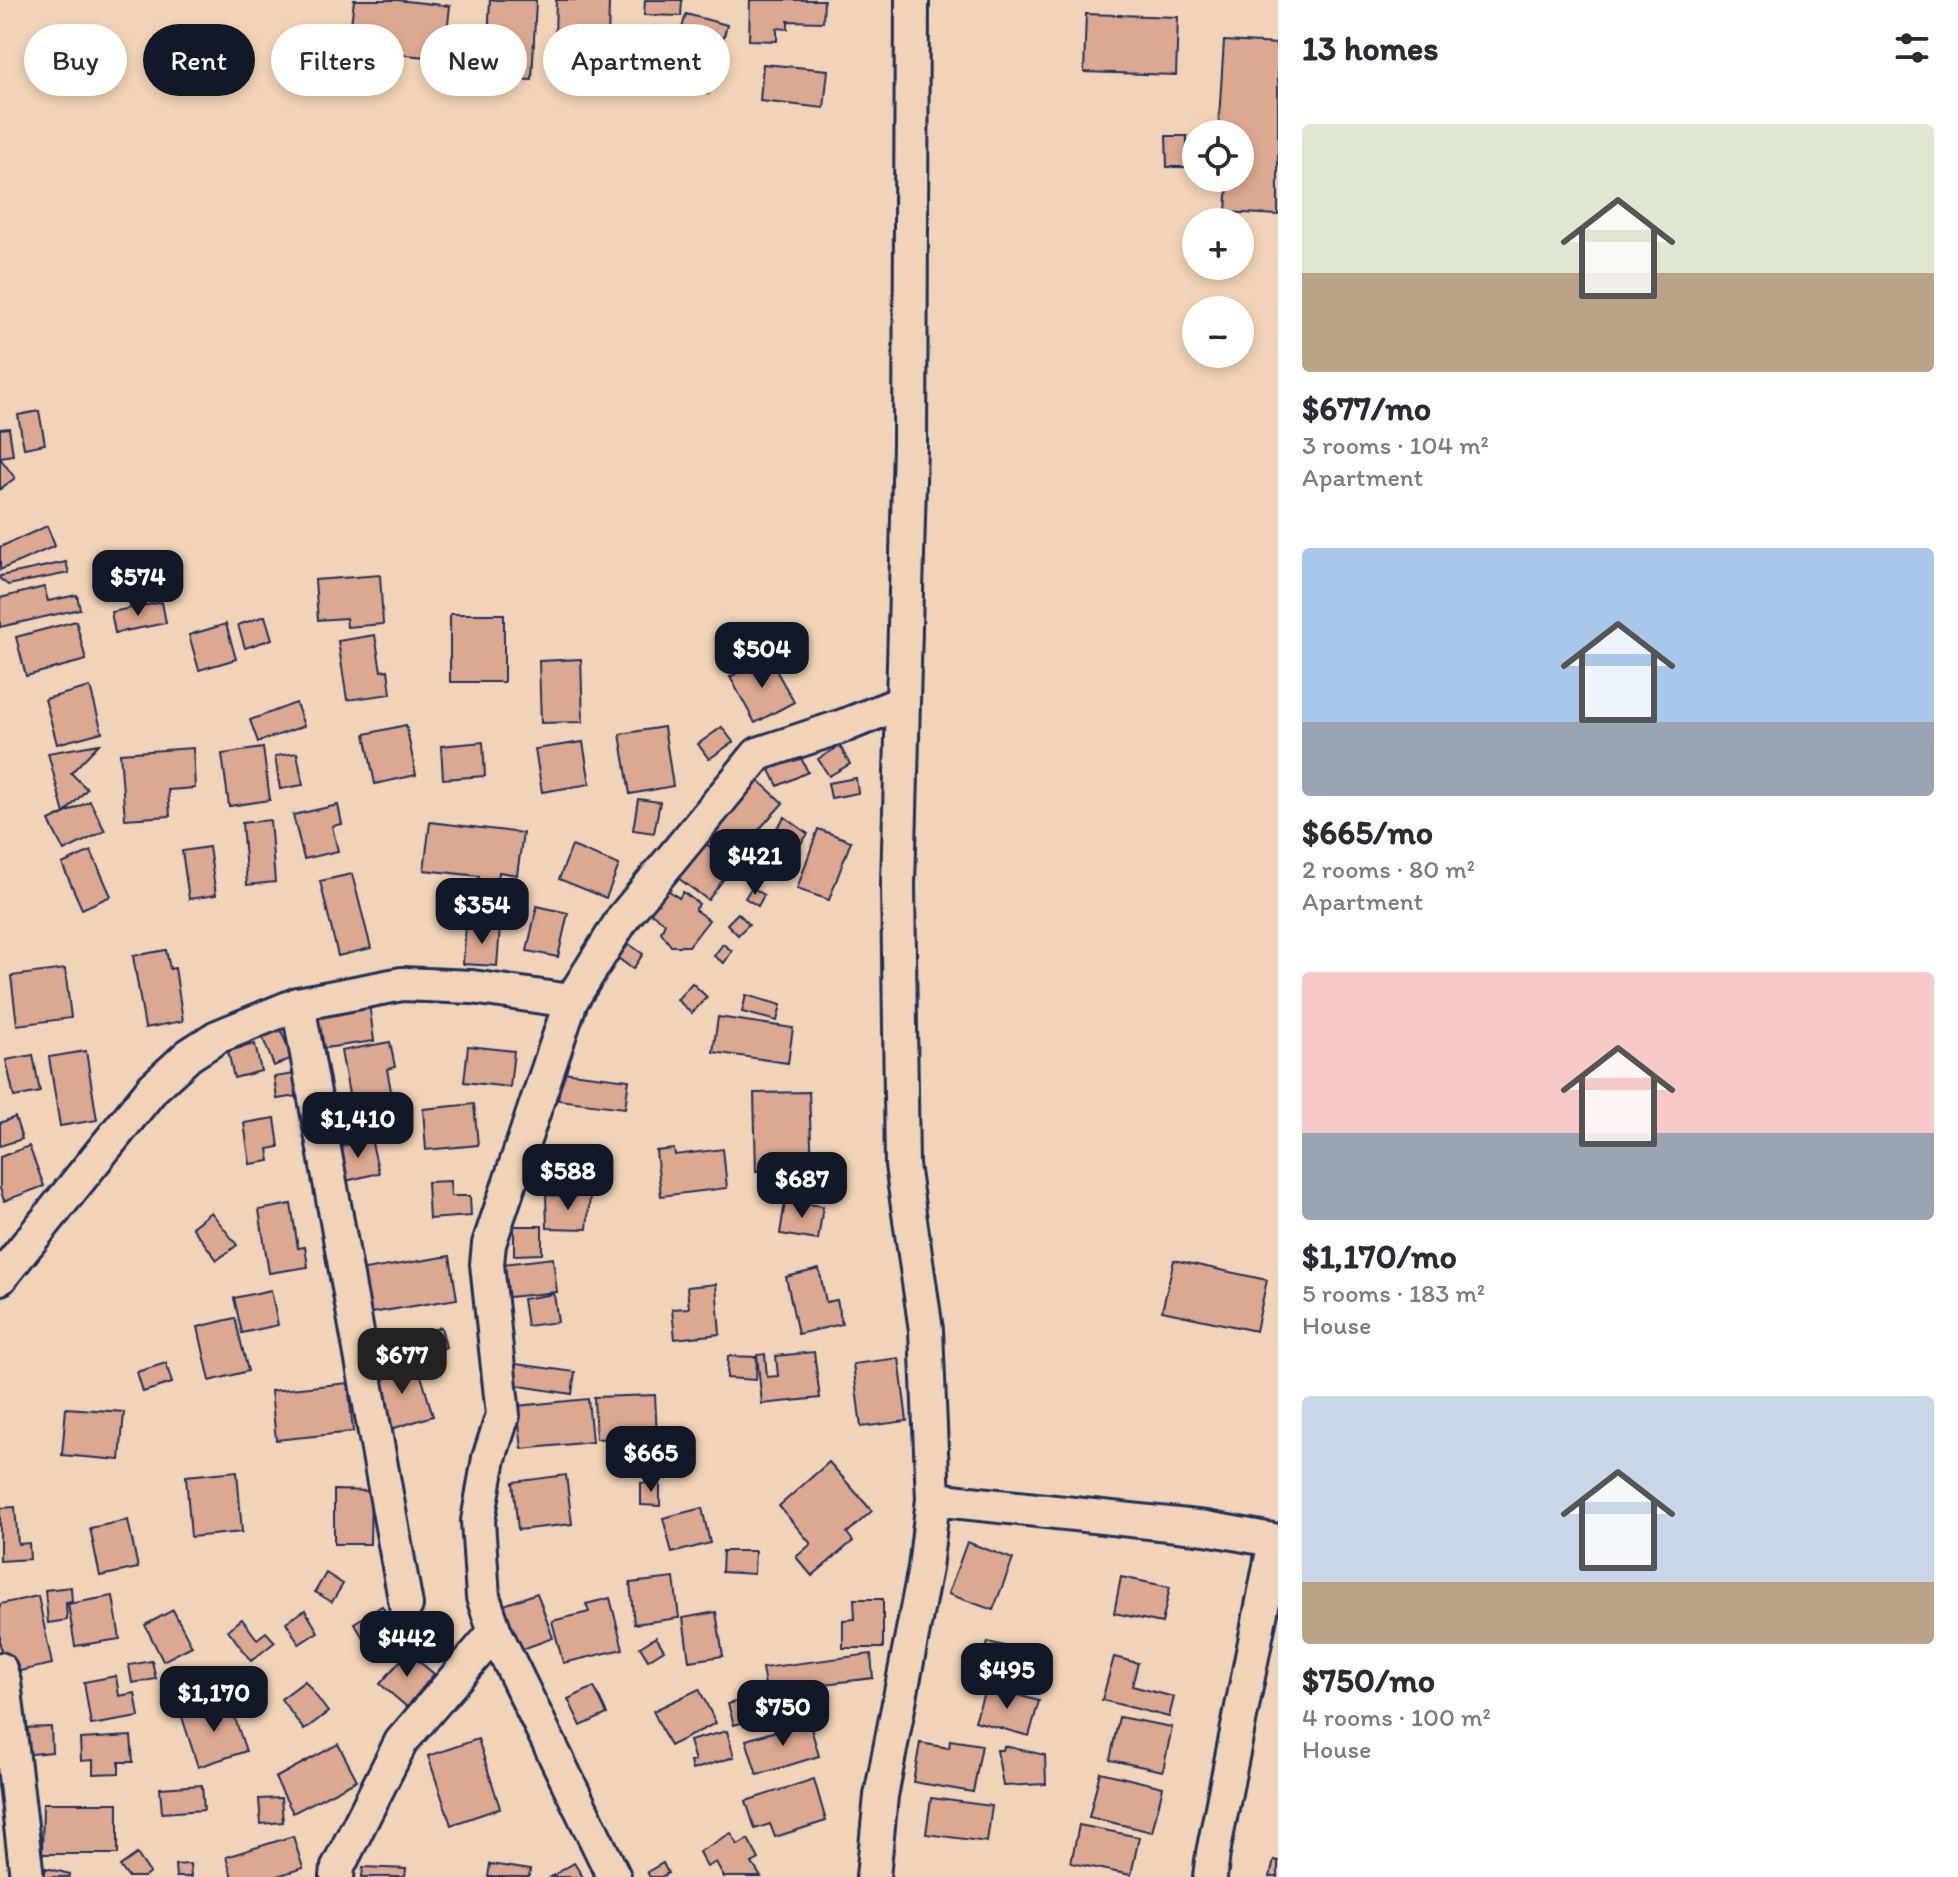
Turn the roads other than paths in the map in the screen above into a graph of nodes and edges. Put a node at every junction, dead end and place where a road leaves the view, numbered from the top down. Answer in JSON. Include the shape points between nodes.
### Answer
{"nodes":[{"id":1,"x":912,"y":0,"type":"edge"},
{"id":2,"x":901,"y":703,"type":"junction"},
{"id":3,"x":571,"y":1001,"type":"junction"},
{"id":4,"x":298,"y":1004,"type":"junction"},
{"id":5,"x":0,"y":1278,"type":"edge"},
{"id":6,"x":933,"y":1499,"type":"junction"},
{"id":7,"x":1276,"y":1541,"type":"edge"},
{"id":8,"x":406,"y":1605,"type":"dead end"},
{"id":9,"x":495,"y":1632,"type":"junction"},
{"id":10,"x":0,"y":1669,"type":"edge"},
{"id":11,"x":27,"y":1877,"type":"edge"},
{"id":12,"x":337,"y":1877,"type":"edge"},
{"id":13,"x":614,"y":1877,"type":"edge"},
{"id":14,"x":873,"y":1877,"type":"edge"},
{"id":15,"x":1210,"y":1877,"type":"edge"}],
"edges":[{"from":1,"to":2,"type":"street","via":[[910,445]]},
{"from":2,"to":3,"type":"street","via":[[758,754],[623,918]]},
{"from":2,"to":6,"type":"street","via":[[902,1165],[926,1330]]},
{"from":3,"to":4,"type":"street","via":[[472,987],[402,984]]},
{"from":3,"to":9,"type":"street","via":[[489,1244],[503,1415],[478,1521],[483,1597]]},
{"from":4,"to":5,"type":"street","via":[[217,1037],[153,1088]]},
{"from":4,"to":8,"type":"street"},
{"from":6,"to":7,"type":"street","via":[[1206,1528]]},
{"from":6,"to":14,"type":"street","via":[[925,1568],[881,1796]]},
{"from":7,"to":15,"type":"street"},
{"from":9,"to":12,"type":"street","via":[[401,1742]]},
{"from":9,"to":13,"type":"street"},
{"from":10,"to":11,"type":"street"}]}
